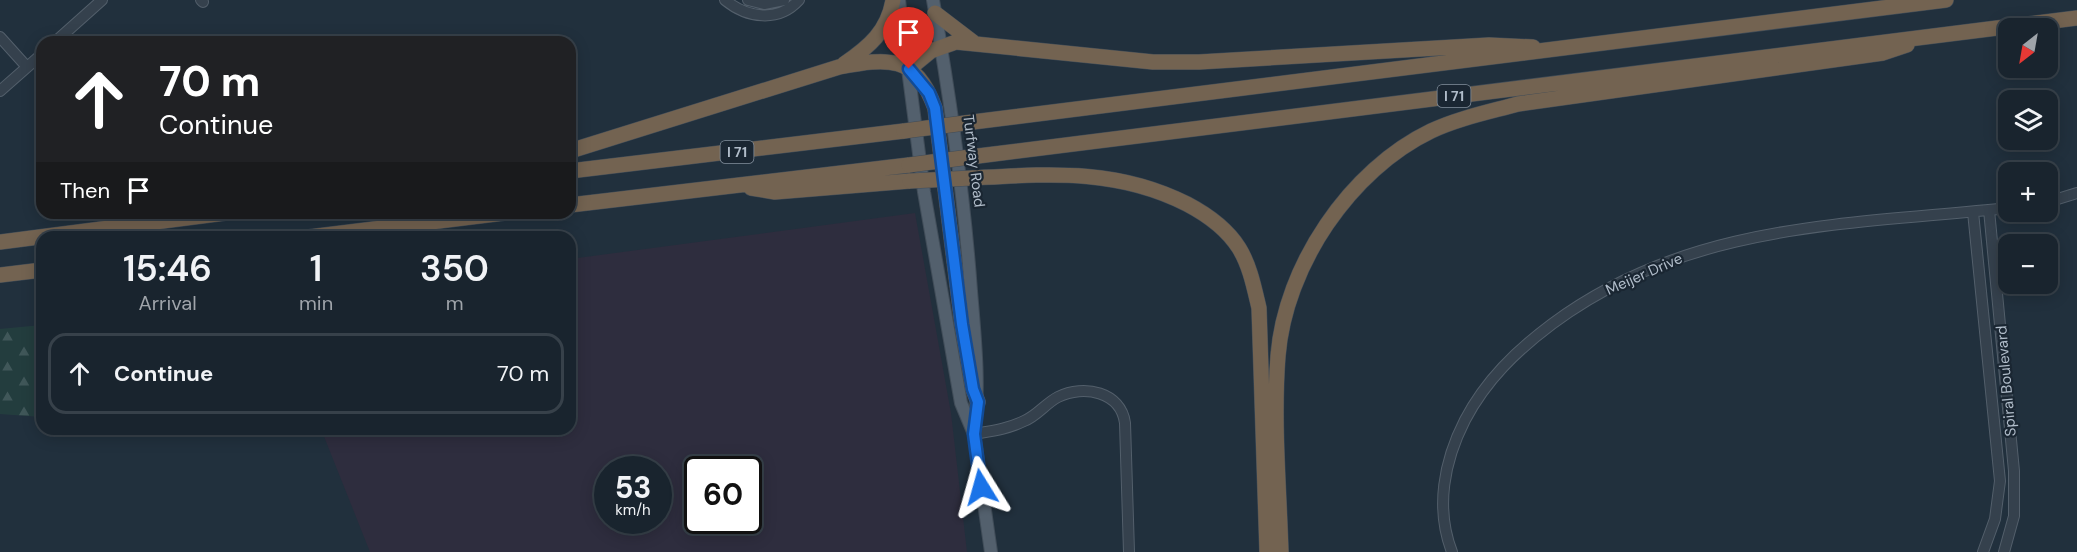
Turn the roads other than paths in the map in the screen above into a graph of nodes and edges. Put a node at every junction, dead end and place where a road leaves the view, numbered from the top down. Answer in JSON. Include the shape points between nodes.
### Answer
{"nodes":[{"id":1,"x":102,"y":0,"type":"edge"},
{"id":2,"x":725,"y":0,"type":"edge"},
{"id":3,"x":748,"y":0,"type":"edge"},
{"id":4,"x":784,"y":0,"type":"edge"},
{"id":5,"x":799,"y":0,"type":"edge"},
{"id":6,"x":893,"y":0,"type":"edge"},
{"id":7,"x":899,"y":0,"type":"edge"},
{"id":8,"x":1946,"y":0,"type":"edge"},
{"id":9,"x":934,"y":7,"type":"edge"},
{"id":10,"x":2077,"y":18,"type":"edge"},
{"id":11,"x":1938,"y":34,"type":"junction"},
{"id":12,"x":62,"y":36,"type":"edge"},
{"id":13,"x":0,"y":37,"type":"edge"},
{"id":14,"x":975,"y":44,"type":"junction"},
{"id":15,"x":941,"y":46,"type":"junction"},
{"id":16,"x":1560,"y":50,"type":"junction"},
{"id":17,"x":36,"y":59,"type":"edge"},
{"id":18,"x":27,"y":67,"type":"junction"},
{"id":19,"x":839,"y":67,"type":"junction"},
{"id":20,"x":909,"y":69,"type":"junction"},
{"id":21,"x":0,"y":91,"type":"edge"},
{"id":22,"x":576,"y":149,"type":"edge"},
{"id":23,"x":576,"y":170,"type":"edge"},
{"id":24,"x":730,"y":185,"type":"junction"},
{"id":25,"x":2077,"y":194,"type":"edge"},
{"id":26,"x":2058,"y":199,"type":"edge"},
{"id":27,"x":576,"y":204,"type":"edge"},
{"id":28,"x":1998,"y":209,"type":"edge"},
{"id":29,"x":1989,"y":210,"type":"junction"},
{"id":30,"x":1973,"y":212,"type":"junction"},
{"id":31,"x":178,"y":219,"type":"edge"},
{"id":32,"x":455,"y":219,"type":"edge"},
{"id":33,"x":85,"y":231,"type":"edge"},
{"id":34,"x":358,"y":231,"type":"edge"},
{"id":35,"x":36,"y":237,"type":"edge"},
{"id":36,"x":0,"y":242,"type":"edge"},
{"id":37,"x":36,"y":271,"type":"edge"},
{"id":38,"x":0,"y":275,"type":"edge"},
{"id":39,"x":978,"y":402,"type":"junction"},
{"id":40,"x":974,"y":434,"type":"junction"},
{"id":41,"x":990,"y":552,"type":"edge"},
{"id":42,"x":1129,"y":552,"type":"edge"},
{"id":43,"x":1267,"y":552,"type":"edge"},
{"id":44,"x":1281,"y":552,"type":"edge"},
{"id":45,"x":1452,"y":552,"type":"edge"},
{"id":46,"x":1983,"y":552,"type":"edge"},
{"id":47,"x":2004,"y":552,"type":"edge"}],
"edges":[{"from":1,"to":12,"type":"street"},
{"from":2,"to":5,"type":"street","via":[[750,15],[763,16],[788,9]]},
{"from":3,"to":4,"type":"street","via":[[764,4]]},
{"from":6,"to":19,"type":"highway","via":[[885,28],[859,54]]},
{"from":7,"to":20,"type":"main road","name":"Turfway Road"},
{"from":8,"to":16,"type":"highway","number":"I 71"},
{"from":9,"to":14,"type":"highway"},
{"from":9,"to":15,"type":"main road","name":"Turfway Road"},
{"from":10,"to":11,"type":"highway","number":"I 71"},
{"from":11,"to":24,"type":"highway","number":"I 71","bridge":true},
{"from":11,"to":44,"type":"highway","via":[[1883,53],[1518,104],[1442,127],[1402,148],[1363,180],[1338,208],[1300,273],[1288,309],[1278,354]]},
{"from":13,"to":18,"type":"street"},
{"from":14,"to":15,"type":"highway","via":[[956,42]]},
{"from":14,"to":16,"type":"highway","via":[[1153,62],[1489,45]]},
{"from":15,"to":20,"type":"highway"},
{"from":15,"to":39,"type":"main road","name":"Turfway Road","via":[[965,204]]},
{"from":16,"to":23,"type":"highway","number":"I 71","bridge":true},
{"from":17,"to":18,"type":"street"},
{"from":18,"to":21,"type":"street"},
{"from":19,"to":20,"type":"highway","via":[[880,60]]},
{"from":19,"to":22,"type":"highway"},
{"from":20,"to":39,"type":"highway","via":[[929,93],[935,108],[962,324]]},
{"from":20,"to":40,"type":"main road","name":"Turfway Road","via":[[924,192],[961,403]]},
{"from":24,"to":27,"type":"highway","number":"I 71"},
{"from":24,"to":43,"type":"highway","bridge":true,"via":[[775,192],[1061,174],[1112,178],[1172,197],[1199,211],[1239,247],[1259,308]]},
{"from":25,"to":26,"type":"street"},
{"from":28,"to":29,"type":"street","name":"Meijer Drive"},
{"from":29,"to":30,"type":"street","name":"Meijer Drive"},
{"from":29,"to":47,"type":"street","name":"Spiral Boulevard","via":[[2014,471],[2014,516]]},
{"from":30,"to":45,"type":"street","name":"Meijer Drive","via":[[1790,230],[1729,242],[1656,265],[1592,297],[1505,363],[1481,392],[1457,436],[1443,498],[1445,529]]},
{"from":30,"to":46,"type":"street","name":"Spiral Boulevard","via":[[2000,481],[1995,519]]},
{"from":31,"to":33,"type":"highway"},
{"from":32,"to":34,"type":"highway"},
{"from":35,"to":36,"type":"highway"},
{"from":37,"to":38,"type":"highway"},
{"from":39,"to":40,"type":"main road","name":"Turfway Road"},
{"from":40,"to":41,"type":"main road","name":"Turfway Road"},
{"from":40,"to":42,"type":"street","via":[[1012,427],[1072,392],[1093,392],[1112,398],[1124,412]]}]}
